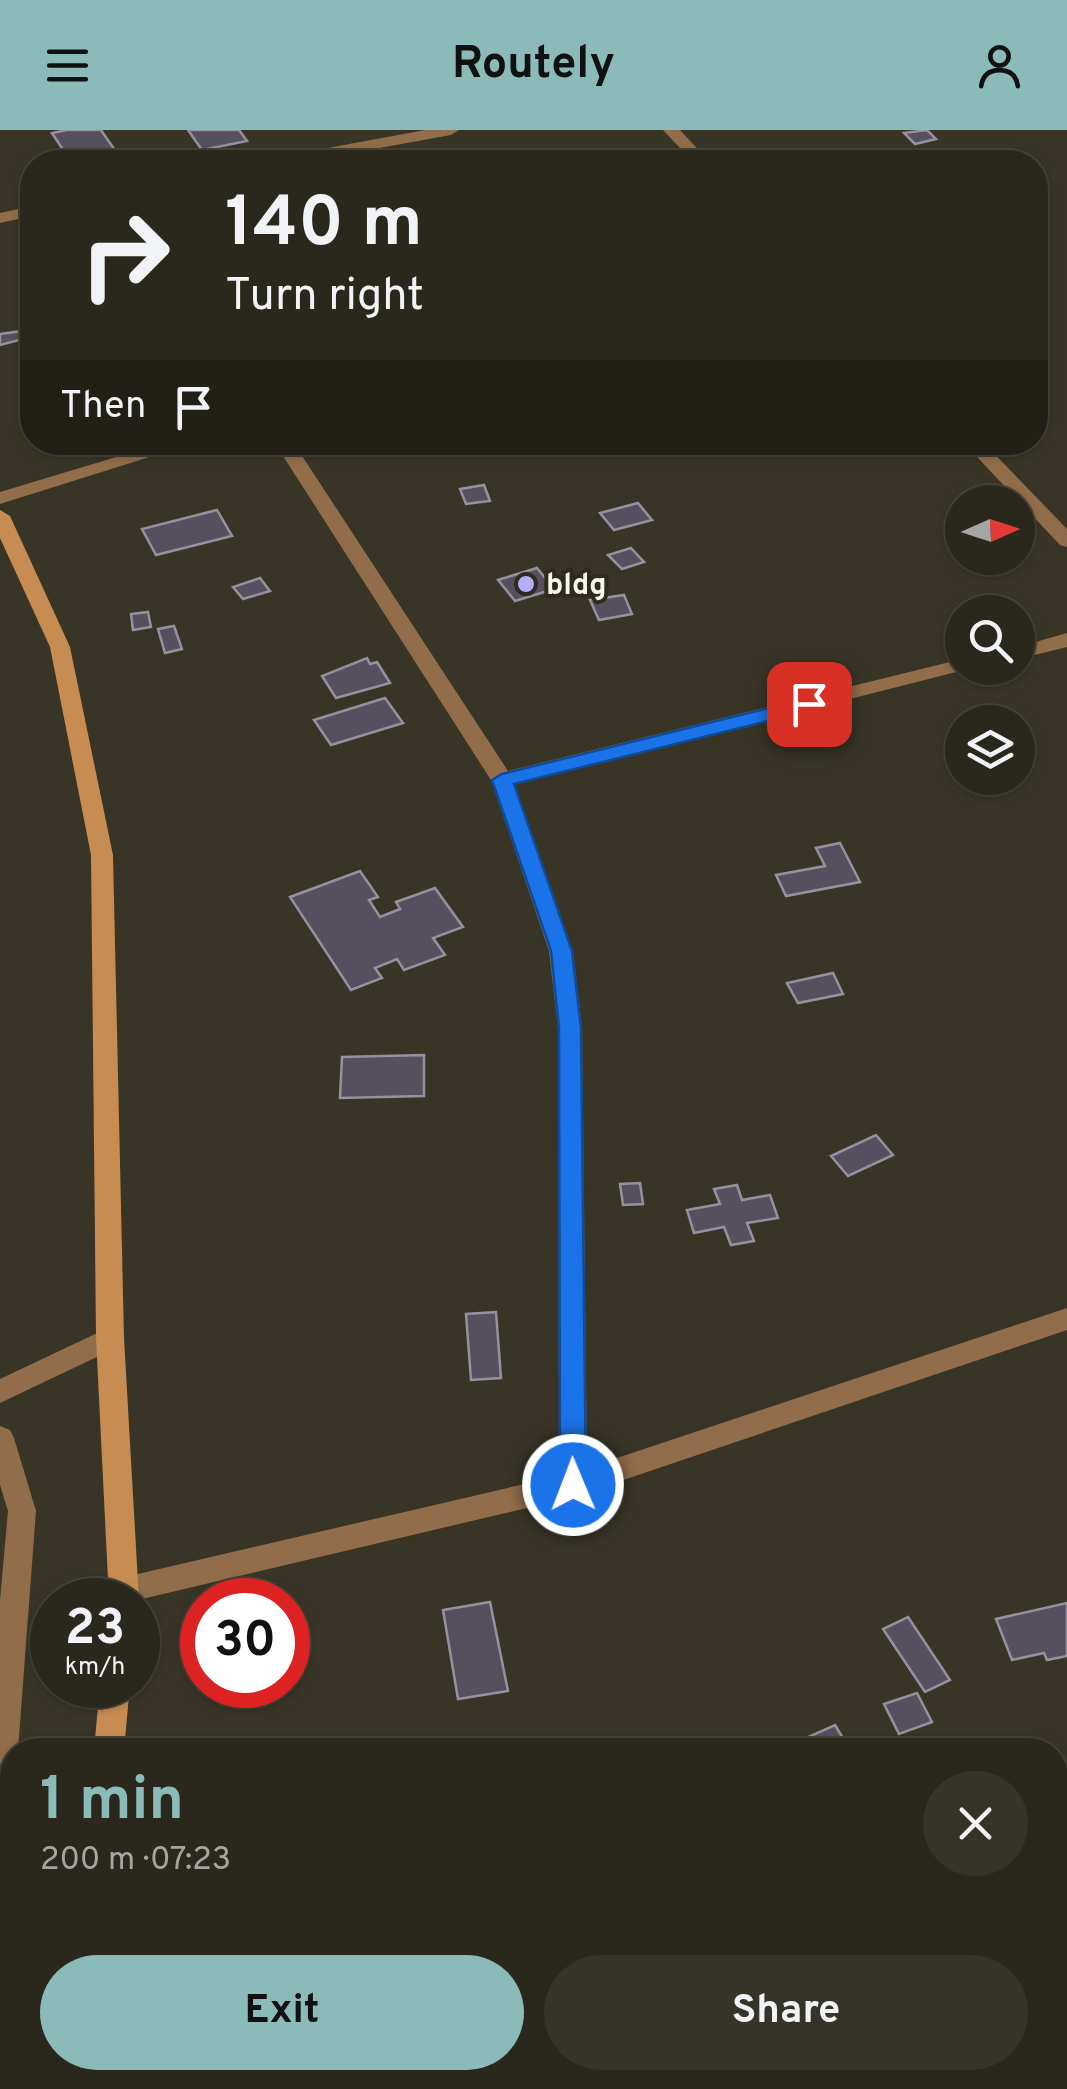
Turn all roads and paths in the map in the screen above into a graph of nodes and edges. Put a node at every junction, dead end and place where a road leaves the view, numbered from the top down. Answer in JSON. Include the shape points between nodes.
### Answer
{"nodes":[{"id":1,"x":451,"y":130,"type":"edge"},
{"id":2,"x":671,"y":130,"type":"edge"},
{"id":3,"x":344,"y":150,"type":"edge"},
{"id":4,"x":690,"y":150,"type":"edge"},
{"id":5,"x":144,"y":455,"type":"edge"},
{"id":6,"x":291,"y":455,"type":"edge"},
{"id":7,"x":984,"y":455,"type":"edge"},
{"id":8,"x":0,"y":498,"type":"edge"},
{"id":9,"x":0,"y":516,"type":"edge"},
{"id":10,"x":1067,"y":541,"type":"edge"},
{"id":11,"x":1067,"y":640,"type":"edge"},
{"id":12,"x":1035,"y":648,"type":"edge"},
{"id":13,"x":945,"y":670,"type":"edge"},
{"id":14,"x":502,"y":780,"type":"junction"},
{"id":15,"x":1067,"y":1318,"type":"edge"},
{"id":16,"x":110,"y":1338,"type":"junction"},
{"id":17,"x":0,"y":1392,"type":"edge"},
{"id":18,"x":0,"y":1438,"type":"edge"},
{"id":19,"x":573,"y":1485,"type":"junction"},
{"id":20,"x":123,"y":1578,"type":"edge"},
{"id":21,"x":160,"y":1586,"type":"edge"},
{"id":22,"x":114,"y":1708,"type":"edge"},
{"id":23,"x":3,"y":1738,"type":"edge"},
{"id":24,"x":110,"y":1738,"type":"edge"}],
"edges":[{"from":1,"to":3,"type":"street"},
{"from":2,"to":4,"type":"street"},
{"from":5,"to":8,"type":"street"},
{"from":6,"to":14,"type":"street"},
{"from":7,"to":10,"type":"street"},
{"from":9,"to":16,"type":"street","via":[[60,647],[102,855]]},
{"from":11,"to":12,"type":"street"},
{"from":13,"to":14,"type":"street"},
{"from":14,"to":19,"type":"street","via":[[562,951],[570,1028]]},
{"from":15,"to":19,"type":"street"},
{"from":16,"to":17,"type":"street"},
{"from":16,"to":20,"type":"street"},
{"from":18,"to":23,"type":"street","via":[[22,1512]]},
{"from":19,"to":21,"type":"street"},
{"from":22,"to":24,"type":"street"}]}
